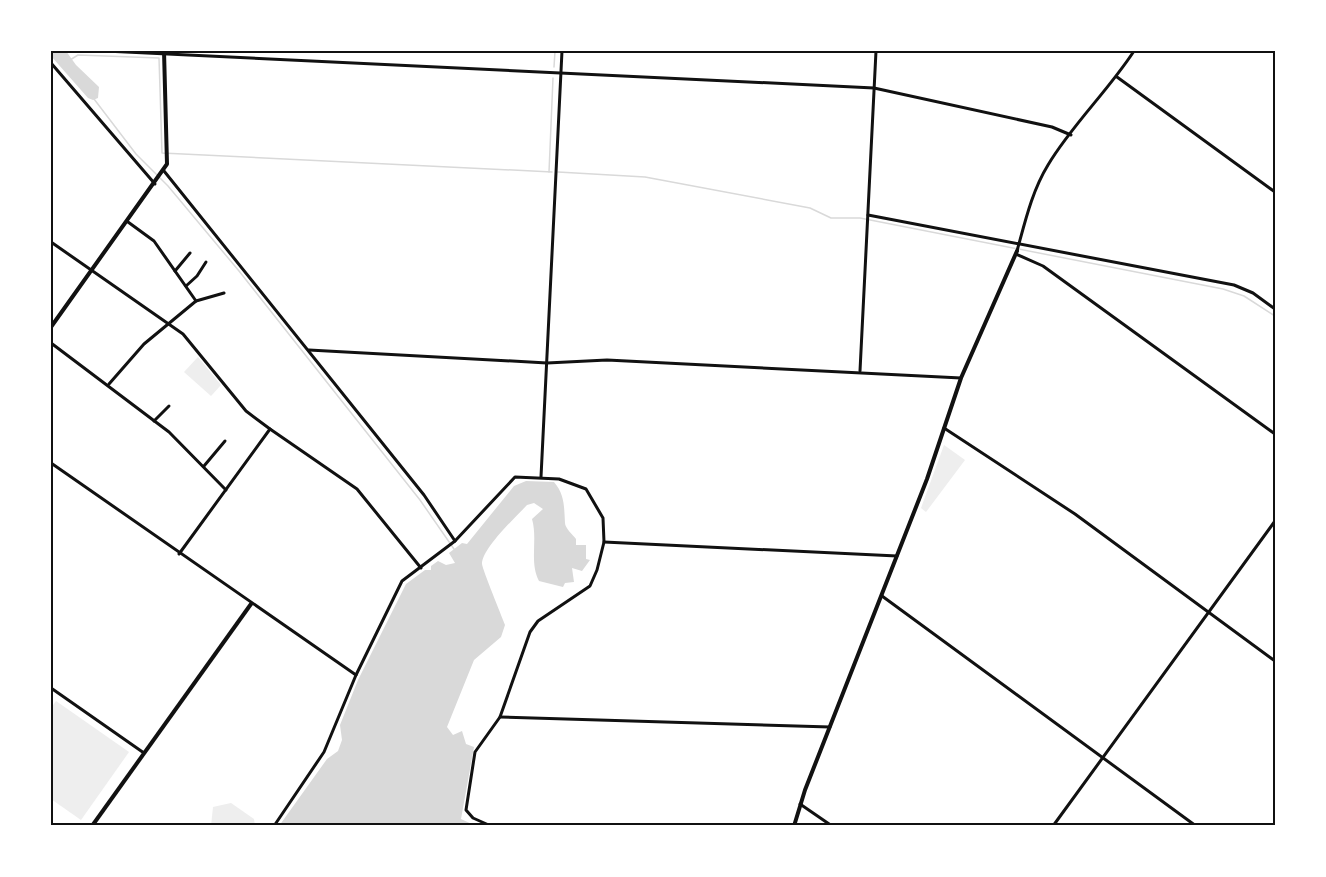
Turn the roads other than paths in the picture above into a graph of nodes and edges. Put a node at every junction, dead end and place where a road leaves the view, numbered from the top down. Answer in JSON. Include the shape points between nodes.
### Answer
{"nodes":[{"id":1,"x":105,"y":51,"type":"edge"},
{"id":2,"x":562,"y":51,"type":"edge"},
{"id":3,"x":876,"y":51,"type":"edge"},
{"id":4,"x":1134,"y":51,"type":"edge"},
{"id":5,"x":164,"y":52,"type":"edge"},
{"id":6,"x":51,"y":63,"type":"edge"},
{"id":7,"x":561,"y":74,"type":"junction"},
{"id":8,"x":1117,"y":77,"type":"junction"},
{"id":9,"x":874,"y":88,"type":"junction"},
{"id":10,"x":1071,"y":135,"type":"junction"},
{"id":11,"x":163,"y":172,"type":"junction"},
{"id":12,"x":157,"y":182,"type":"junction"},
{"id":13,"x":1275,"y":192,"type":"edge"},
{"id":14,"x":868,"y":218,"type":"junction"},
{"id":15,"x":128,"y":222,"type":"junction"},
{"id":16,"x":51,"y":242,"type":"edge"},
{"id":17,"x":1019,"y":244,"type":"junction"},
{"id":18,"x":190,"y":253,"type":"dead end"},
{"id":19,"x":1017,"y":253,"type":"junction"},
{"id":20,"x":206,"y":262,"type":"dead end"},
{"id":21,"x":92,"y":271,"type":"junction"},
{"id":22,"x":175,"y":271,"type":"junction"},
{"id":23,"x":186,"y":286,"type":"junction"},
{"id":24,"x":224,"y":293,"type":"dead end"},
{"id":25,"x":196,"y":301,"type":"junction"},
{"id":26,"x":1275,"y":309,"type":"edge"},
{"id":27,"x":167,"y":324,"type":"junction"},
{"id":28,"x":51,"y":327,"type":"edge"},
{"id":29,"x":51,"y":343,"type":"edge"},
{"id":30,"x":309,"y":350,"type":"junction"},
{"id":31,"x":547,"y":363,"type":"junction"},
{"id":32,"x":860,"y":371,"type":"junction"},
{"id":33,"x":961,"y":378,"type":"junction"},
{"id":34,"x":109,"y":384,"type":"junction"},
{"id":35,"x":169,"y":406,"type":"dead end"},
{"id":36,"x":154,"y":421,"type":"junction"},
{"id":37,"x":943,"y":427,"type":"junction"},
{"id":38,"x":270,"y":429,"type":"junction"},
{"id":39,"x":1275,"y":434,"type":"edge"},
{"id":40,"x":225,"y":441,"type":"dead end"},
{"id":41,"x":51,"y":463,"type":"edge"},
{"id":42,"x":204,"y":466,"type":"junction"},
{"id":43,"x":541,"y":477,"type":"junction"},
{"id":44,"x":226,"y":490,"type":"junction"},
{"id":45,"x":1275,"y":520,"type":"edge"},
{"id":46,"x":604,"y":542,"type":"junction"},
{"id":47,"x":452,"y":544,"type":"junction"},
{"id":48,"x":179,"y":554,"type":"junction"},
{"id":49,"x":897,"y":556,"type":"junction"},
{"id":50,"x":421,"y":568,"type":"junction"},
{"id":51,"x":882,"y":596,"type":"junction"},
{"id":52,"x":251,"y":603,"type":"junction"},
{"id":53,"x":1208,"y":613,"type":"junction"},
{"id":54,"x":1275,"y":661,"type":"edge"},
{"id":55,"x":356,"y":675,"type":"junction"},
{"id":56,"x":51,"y":688,"type":"edge"},
{"id":57,"x":500,"y":717,"type":"junction"},
{"id":58,"x":830,"y":727,"type":"junction"},
{"id":59,"x":144,"y":753,"type":"junction"},
{"id":60,"x":1101,"y":758,"type":"junction"},
{"id":61,"x":800,"y":804,"type":"junction"},
{"id":62,"x":92,"y":826,"type":"edge"},
{"id":63,"x":274,"y":826,"type":"edge"},
{"id":64,"x":491,"y":826,"type":"edge"},
{"id":65,"x":794,"y":826,"type":"edge"},
{"id":66,"x":832,"y":826,"type":"edge"},
{"id":67,"x":1053,"y":826,"type":"edge"},
{"id":68,"x":1196,"y":826,"type":"edge"}],
"edges":[{"from":1,"to":5,"type":"street"},
{"from":2,"to":7,"type":"street"},
{"from":3,"to":9,"type":"street"},
{"from":4,"to":8,"type":"street"},
{"from":5,"to":7,"type":"street"},
{"from":5,"to":11,"type":"street","via":[[169,154]]},
{"from":6,"to":12,"type":"street"},
{"from":7,"to":9,"type":"street"},
{"from":7,"to":31,"type":"street"},
{"from":8,"to":10,"type":"street"},
{"from":8,"to":13,"type":"street"},
{"from":9,"to":10,"type":"street","via":[[1052,127]]},
{"from":9,"to":14,"type":"street"},
{"from":10,"to":17,"type":"street","via":[[1048,164],[1033,194]]},
{"from":11,"to":12,"type":"street"},
{"from":11,"to":30,"type":"street"},
{"from":12,"to":15,"type":"street"},
{"from":14,"to":17,"type":"street"},
{"from":14,"to":32,"type":"street"},
{"from":15,"to":21,"type":"street"},
{"from":15,"to":22,"type":"street","via":[[154,240]]},
{"from":16,"to":21,"type":"street"},
{"from":17,"to":19,"type":"street"},
{"from":17,"to":26,"type":"street","via":[[1233,285]]},
{"from":18,"to":22,"type":"street"},
{"from":19,"to":33,"type":"street"},
{"from":19,"to":39,"type":"street","via":[[1043,266]]},
{"from":20,"to":23,"type":"street"},
{"from":21,"to":27,"type":"street"},
{"from":21,"to":28,"type":"street"},
{"from":22,"to":23,"type":"street"},
{"from":23,"to":25,"type":"street"},
{"from":24,"to":25,"type":"street"},
{"from":25,"to":27,"type":"street"},
{"from":27,"to":34,"type":"street"},
{"from":27,"to":38,"type":"street","via":[[183,334],[246,411]]},
{"from":29,"to":34,"type":"street"},
{"from":30,"to":31,"type":"street"},
{"from":30,"to":47,"type":"street","via":[[424,495]]},
{"from":31,"to":32,"type":"street","via":[[607,360]]},
{"from":31,"to":43,"type":"street"},
{"from":32,"to":33,"type":"street"},
{"from":33,"to":37,"type":"street"},
{"from":34,"to":36,"type":"street"},
{"from":35,"to":36,"type":"street"},
{"from":36,"to":42,"type":"street"},
{"from":37,"to":49,"type":"street"},
{"from":37,"to":53,"type":"street","via":[[1075,514]]},
{"from":38,"to":44,"type":"street"},
{"from":38,"to":50,"type":"street","via":[[357,489]]},
{"from":40,"to":42,"type":"street"},
{"from":41,"to":48,"type":"street"},
{"from":42,"to":44,"type":"street"},
{"from":43,"to":46,"type":"street","via":[[586,489],[603,518]]},
{"from":43,"to":47,"type":"street","via":[[522,475],[508,482]]},
{"from":44,"to":48,"type":"street"},
{"from":45,"to":53,"type":"street"},
{"from":46,"to":49,"type":"street"},
{"from":46,"to":57,"type":"street","via":[[590,586],[533,627]]},
{"from":47,"to":50,"type":"street"},
{"from":48,"to":52,"type":"street"},
{"from":49,"to":51,"type":"street"},
{"from":50,"to":55,"type":"street","via":[[402,581]]},
{"from":51,"to":58,"type":"street"},
{"from":51,"to":60,"type":"street"},
{"from":52,"to":55,"type":"street"},
{"from":52,"to":59,"type":"street"},
{"from":53,"to":54,"type":"street"},
{"from":53,"to":60,"type":"street"},
{"from":55,"to":63,"type":"street","via":[[324,752]]},
{"from":56,"to":59,"type":"street"},
{"from":57,"to":58,"type":"street"},
{"from":57,"to":64,"type":"street","via":[[475,752],[466,810],[473,819]]},
{"from":58,"to":61,"type":"street"},
{"from":59,"to":62,"type":"street"},
{"from":60,"to":67,"type":"street"},
{"from":60,"to":68,"type":"street"},
{"from":61,"to":65,"type":"street"},
{"from":61,"to":66,"type":"street"}]}
